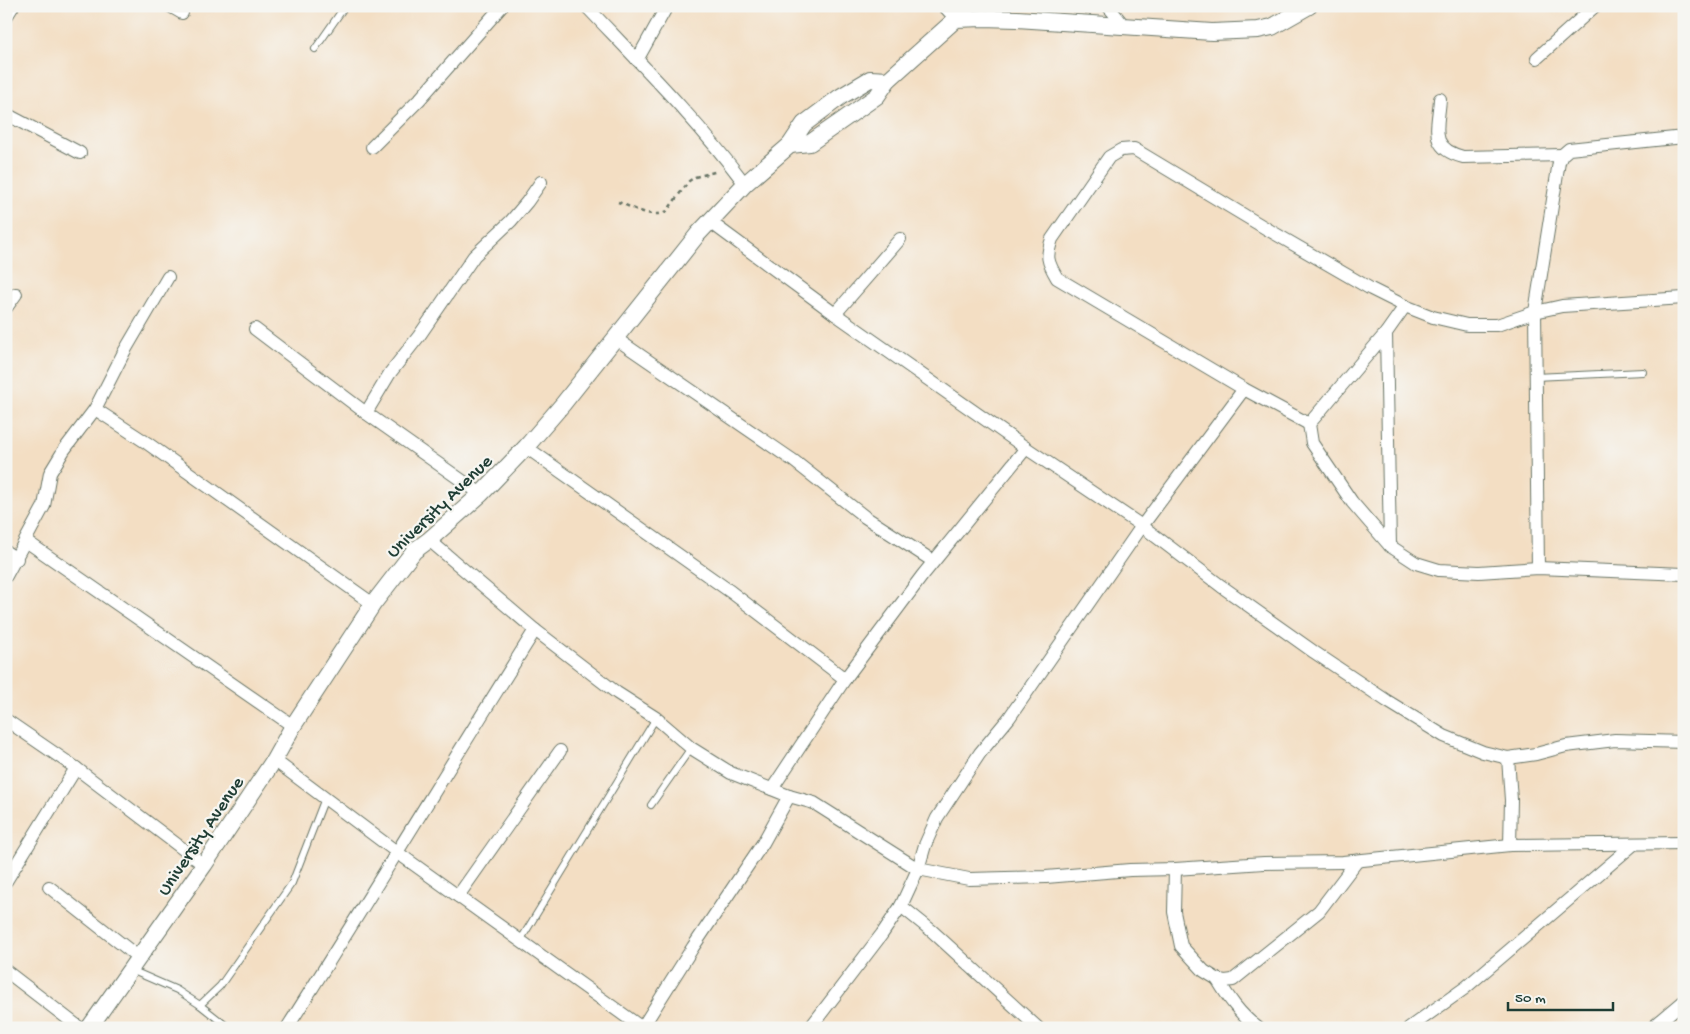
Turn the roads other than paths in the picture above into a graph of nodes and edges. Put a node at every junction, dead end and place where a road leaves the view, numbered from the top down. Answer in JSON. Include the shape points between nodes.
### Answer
{"nodes":[{"id":1,"x":13,"y":6,"type":"edge"},
{"id":2,"x":170,"y":6,"type":"edge"},
{"id":3,"x":345,"y":6,"type":"edge"},
{"id":4,"x":502,"y":6,"type":"edge"},
{"id":5,"x":586,"y":6,"type":"edge"},
{"id":6,"x":666,"y":6,"type":"edge"},
{"id":7,"x":944,"y":6,"type":"edge"},
{"id":8,"x":1108,"y":6,"type":"edge"},
{"id":9,"x":1309,"y":6,"type":"edge"},
{"id":10,"x":1595,"y":6,"type":"edge"},
{"id":11,"x":182,"y":13,"type":"dead end"},
{"id":12,"x":6,"y":18,"type":"edge"},
{"id":13,"x":956,"y":19,"type":"junction"},
{"id":14,"x":1125,"y":27,"type":"junction"},
{"id":15,"x":315,"y":48,"type":"dead end"},
{"id":16,"x":1537,"y":58,"type":"dead end"},
{"id":17,"x":637,"y":60,"type":"junction"},
{"id":18,"x":1440,"y":99,"type":"dead end"},
{"id":19,"x":6,"y":114,"type":"edge"},
{"id":20,"x":1684,"y":137,"type":"edge"},
{"id":21,"x":372,"y":146,"type":"dead end"},
{"id":22,"x":80,"y":153,"type":"dead end"},
{"id":23,"x":1562,"y":155,"type":"junction"},
{"id":24,"x":541,"y":182,"type":"dead end"},
{"id":25,"x":745,"y":184,"type":"junction"},
{"id":26,"x":709,"y":221,"type":"junction"},
{"id":27,"x":900,"y":239,"type":"dead end"},
{"id":28,"x":168,"y":277,"type":"dead end"},
{"id":29,"x":16,"y":294,"type":"dead end"},
{"id":30,"x":1684,"y":298,"type":"edge"},
{"id":31,"x":1405,"y":306,"type":"junction"},
{"id":32,"x":6,"y":308,"type":"edge"},
{"id":33,"x":1535,"y":312,"type":"junction"},
{"id":34,"x":835,"y":314,"type":"junction"},
{"id":35,"x":255,"y":329,"type":"dead end"},
{"id":36,"x":1386,"y":333,"type":"junction"},
{"id":37,"x":615,"y":338,"type":"junction"},
{"id":38,"x":1643,"y":372,"type":"dead end"},
{"id":39,"x":1535,"y":377,"type":"junction"},
{"id":40,"x":1244,"y":389,"type":"junction"},
{"id":41,"x":95,"y":409,"type":"junction"},
{"id":42,"x":366,"y":413,"type":"junction"},
{"id":43,"x":1308,"y":424,"type":"junction"},
{"id":44,"x":526,"y":447,"type":"junction"},
{"id":45,"x":1026,"y":448,"type":"junction"},
{"id":46,"x":481,"y":494,"type":"junction"},
{"id":47,"x":1142,"y":526,"type":"junction"},
{"id":48,"x":429,"y":540,"type":"junction"},
{"id":49,"x":26,"y":541,"type":"junction"},
{"id":50,"x":1390,"y":546,"type":"junction"},
{"id":51,"x":12,"y":555,"type":"edge"},
{"id":52,"x":933,"y":561,"type":"junction"},
{"id":53,"x":1538,"y":568,"type":"junction"},
{"id":54,"x":1684,"y":574,"type":"edge"},
{"id":55,"x":6,"y":576,"type":"edge"},
{"id":56,"x":373,"y":604,"type":"junction"},
{"id":57,"x":535,"y":630,"type":"junction"},
{"id":58,"x":845,"y":679,"type":"junction"},
{"id":59,"x":656,"y":718,"type":"junction"},
{"id":60,"x":6,"y":720,"type":"edge"},
{"id":61,"x":293,"y":726,"type":"junction"},
{"id":62,"x":1684,"y":742,"type":"edge"},
{"id":63,"x":691,"y":748,"type":"junction"},
{"id":64,"x":560,"y":751,"type":"dead end"},
{"id":65,"x":1508,"y":758,"type":"junction"},
{"id":66,"x":274,"y":760,"type":"junction"},
{"id":67,"x":76,"y":768,"type":"junction"},
{"id":68,"x":772,"y":789,"type":"junction"},
{"id":69,"x":789,"y":796,"type":"junction"},
{"id":70,"x":325,"y":798,"type":"junction"},
{"id":71,"x":651,"y":805,"type":"dead end"},
{"id":72,"x":1684,"y":842,"type":"edge"},
{"id":73,"x":1634,"y":844,"type":"junction"},
{"id":74,"x":1510,"y":845,"type":"junction"},
{"id":75,"x":398,"y":853,"type":"junction"},
{"id":76,"x":1357,"y":860,"type":"junction"},
{"id":77,"x":204,"y":865,"type":"junction"},
{"id":78,"x":918,"y":869,"type":"junction"},
{"id":79,"x":1175,"y":869,"type":"junction"},
{"id":80,"x":6,"y":881,"type":"edge"},
{"id":81,"x":49,"y":887,"type":"dead end"},
{"id":82,"x":458,"y":896,"type":"junction"},
{"id":83,"x":900,"y":906,"type":"junction"},
{"id":84,"x":520,"y":941,"type":"junction"},
{"id":85,"x":134,"y":964,"type":"junction"},
{"id":86,"x":6,"y":971,"type":"edge"},
{"id":87,"x":1217,"y":979,"type":"junction"},
{"id":88,"x":1684,"y":1001,"type":"edge"},
{"id":89,"x":200,"y":1005,"type":"junction"},
{"id":90,"x":1657,"y":1026,"type":"edge"},
{"id":91,"x":80,"y":1028,"type":"edge"},
{"id":92,"x":89,"y":1028,"type":"edge"},
{"id":93,"x":229,"y":1028,"type":"edge"},
{"id":94,"x":287,"y":1028,"type":"edge"},
{"id":95,"x":642,"y":1028,"type":"edge"},
{"id":96,"x":810,"y":1028,"type":"edge"},
{"id":97,"x":1038,"y":1028,"type":"edge"},
{"id":98,"x":1258,"y":1028,"type":"edge"},
{"id":99,"x":1409,"y":1028,"type":"edge"}],
"edges":[{"from":1,"to":12,"type":"street"},
{"from":2,"to":11,"type":"street"},
{"from":3,"to":15,"type":"lane"},
{"from":4,"to":21,"type":"street","via":[[419,100]]},
{"from":5,"to":17,"type":"street"},
{"from":6,"to":17,"type":"street"},
{"from":7,"to":13,"type":"street"},
{"from":8,"to":14,"type":"street"},
{"from":9,"to":14,"type":"street","via":[[1272,27],[1258,30],[1212,32]]},
{"from":10,"to":16,"type":"street"},
{"from":13,"to":14,"type":"street","via":[[1018,19]]},
{"from":13,"to":25,"type":"street","name":"University Avenue","via":[[888,80],[870,79],[804,124],[790,145]]},
{"from":17,"to":25,"type":"street","via":[[679,103]]},
{"from":18,"to":23,"type":"street","via":[[1437,137],[1441,146],[1451,154],[1463,157]]},
{"from":19,"to":22,"type":"street"},
{"from":20,"to":23,"type":"street","via":[[1569,149]]},
{"from":23,"to":33,"type":"street"},
{"from":24,"to":42,"type":"street","via":[[511,221],[474,256],[390,373]]},
{"from":25,"to":26,"type":"street","name":"University Avenue"},
{"from":26,"to":34,"type":"street"},
{"from":26,"to":37,"type":"street","name":"University Avenue"},
{"from":27,"to":34,"type":"street"},
{"from":28,"to":41,"type":"street"},
{"from":29,"to":32,"type":"street"},
{"from":30,"to":33,"type":"street","via":[[1562,306]]},
{"from":31,"to":33,"type":"street","via":[[1467,325],[1497,326]]},
{"from":31,"to":36,"type":"street"},
{"from":31,"to":40,"type":"street","via":[[1267,230],[1134,149],[1121,150],[1109,157],[1052,238],[1047,254],[1049,265],[1057,278]]},
{"from":33,"to":39,"type":"street"},
{"from":34,"to":45,"type":"street"},
{"from":35,"to":42,"type":"street"},
{"from":36,"to":43,"type":"street"},
{"from":36,"to":50,"type":"street"},
{"from":37,"to":44,"type":"street","name":"University Avenue"},
{"from":37,"to":52,"type":"street"},
{"from":38,"to":39,"type":"lane"},
{"from":39,"to":53,"type":"street"},
{"from":40,"to":43,"type":"street"},
{"from":40,"to":47,"type":"street"},
{"from":41,"to":49,"type":"street","via":[[50,473],[44,506]]},
{"from":41,"to":56,"type":"street"},
{"from":42,"to":46,"type":"street"},
{"from":43,"to":50,"type":"street","via":[[1312,443],[1328,467],[1352,502]]},
{"from":44,"to":46,"type":"street","name":"University Avenue"},
{"from":44,"to":58,"type":"street","via":[[731,592]]},
{"from":45,"to":47,"type":"street"},
{"from":45,"to":52,"type":"street"},
{"from":46,"to":48,"type":"street","name":"University Avenue"},
{"from":47,"to":65,"type":"street","via":[[1221,586],[1387,701],[1444,736]]},
{"from":47,"to":78,"type":"street","via":[[946,804],[925,845]]},
{"from":48,"to":56,"type":"street","name":"University Avenue","via":[[414,551]]},
{"from":48,"to":57,"type":"street"},
{"from":49,"to":51,"type":"street"},
{"from":49,"to":61,"type":"street"},
{"from":50,"to":53,"type":"street","via":[[1416,563],[1439,570],[1479,572]]},
{"from":51,"to":55,"type":"street"},
{"from":52,"to":58,"type":"street"},
{"from":53,"to":54,"type":"street"},
{"from":56,"to":61,"type":"street","name":"University Avenue"},
{"from":57,"to":59,"type":"street","via":[[617,693]]},
{"from":57,"to":75,"type":"street"},
{"from":58,"to":68,"type":"street"},
{"from":59,"to":63,"type":"street"},
{"from":59,"to":84,"type":"lane"},
{"from":60,"to":67,"type":"street"},
{"from":61,"to":66,"type":"street","name":"University Avenue"},
{"from":62,"to":65,"type":"street","via":[[1615,740]]},
{"from":63,"to":68,"type":"street","via":[[731,773]]},
{"from":63,"to":71,"type":"lane"},
{"from":64,"to":82,"type":"street"},
{"from":65,"to":74,"type":"street"},
{"from":66,"to":70,"type":"street"},
{"from":66,"to":77,"type":"street","name":"University Avenue"},
{"from":67,"to":77,"type":"street"},
{"from":67,"to":80,"type":"street"},
{"from":68,"to":69,"type":"street"},
{"from":69,"to":78,"type":"street","via":[[814,803]]},
{"from":69,"to":95,"type":"street","via":[[763,843]]},
{"from":70,"to":75,"type":"street"},
{"from":70,"to":89,"type":"lane","via":[[292,883],[220,986]]},
{"from":72,"to":73,"type":"street"},
{"from":73,"to":74,"type":"street"},
{"from":73,"to":99,"type":"street","via":[[1465,988]]},
{"from":74,"to":76,"type":"street"},
{"from":75,"to":82,"type":"street"},
{"from":75,"to":94,"type":"street"},
{"from":76,"to":79,"type":"street"},
{"from":76,"to":87,"type":"street","via":[[1319,911],[1233,980]]},
{"from":77,"to":85,"type":"street","name":"University Avenue"},
{"from":78,"to":79,"type":"street","via":[[969,879]]},
{"from":78,"to":83,"type":"street"},
{"from":79,"to":87,"type":"street","via":[[1174,912],[1182,946],[1204,971]]},
{"from":81,"to":85,"type":"street"},
{"from":82,"to":84,"type":"street"},
{"from":83,"to":96,"type":"street"},
{"from":83,"to":97,"type":"street"},
{"from":84,"to":95,"type":"street"},
{"from":85,"to":89,"type":"lane"},
{"from":85,"to":92,"type":"street","name":"University Avenue"},
{"from":86,"to":91,"type":"street"},
{"from":87,"to":98,"type":"street","via":[[1232,1003]]},
{"from":88,"to":90,"type":"street"},
{"from":89,"to":93,"type":"lane"}]}
